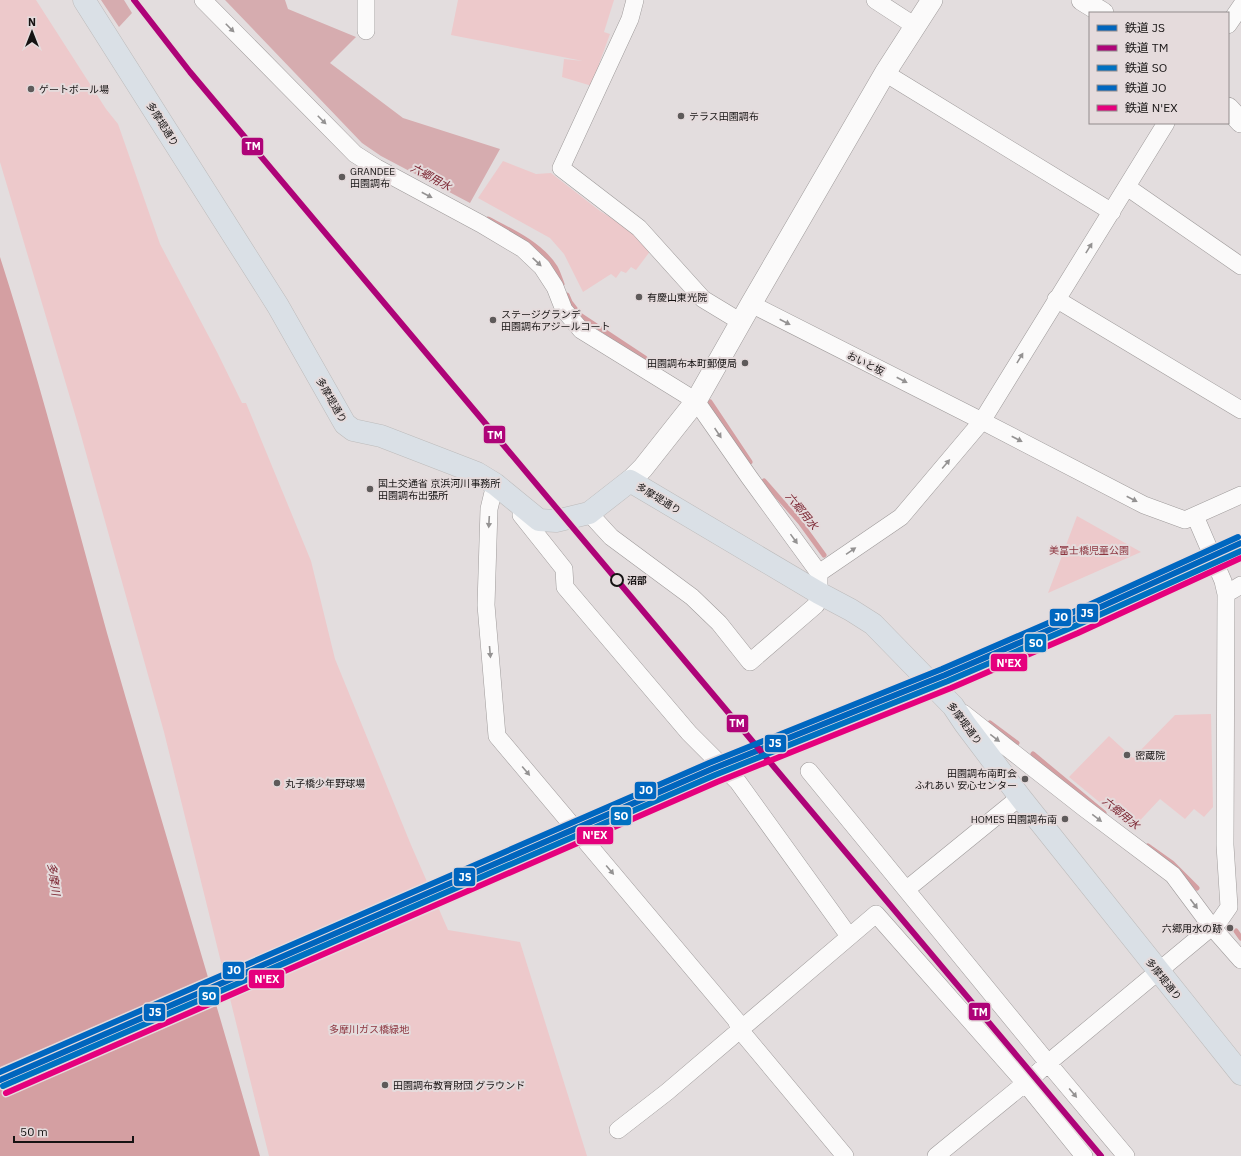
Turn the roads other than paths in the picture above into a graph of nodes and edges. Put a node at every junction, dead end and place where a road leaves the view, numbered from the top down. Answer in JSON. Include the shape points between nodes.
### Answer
{"nodes":[{"id":1,"x":84,"y":0,"type":"edge"},
{"id":2,"x":203,"y":0,"type":"edge"},
{"id":3,"x":366,"y":0,"type":"edge"},
{"id":4,"x":635,"y":0,"type":"edge"},
{"id":5,"x":875,"y":0,"type":"edge"},
{"id":6,"x":932,"y":0,"type":"edge"},
{"id":7,"x":1082,"y":0,"type":"edge"},
{"id":8,"x":1241,"y":6,"type":"edge"},
{"id":9,"x":1101,"y":12,"type":"edge"},
{"id":10,"x":1229,"y":24,"type":"edge"},
{"id":11,"x":915,"y":26,"type":"junction"},
{"id":12,"x":366,"y":31,"type":"dead end"},
{"id":13,"x":885,"y":73,"type":"junction"},
{"id":14,"x":1229,"y":109,"type":"edge"},
{"id":15,"x":1241,"y":122,"type":"edge"},
{"id":16,"x":1165,"y":124,"type":"edge"},
{"id":17,"x":1127,"y":187,"type":"junction"},
{"id":18,"x":1112,"y":212,"type":"junction"},
{"id":19,"x":1241,"y":266,"type":"edge"},
{"id":20,"x":1056,"y":299,"type":"junction"},
{"id":21,"x":746,"y":313,"type":"junction"},
{"id":22,"x":696,"y":401,"type":"junction"},
{"id":23,"x":1241,"y":410,"type":"edge"},
{"id":24,"x":982,"y":421,"type":"junction"},
{"id":25,"x":630,"y":481,"type":"junction"},
{"id":26,"x":495,"y":484,"type":"junction"},
{"id":27,"x":1241,"y":495,"type":"edge"},
{"id":28,"x":522,"y":506,"type":"junction"},
{"id":29,"x":589,"y":513,"type":"junction"},
{"id":30,"x":1196,"y":520,"type":"junction"},
{"id":31,"x":819,"y":583,"type":"junction"},
{"id":32,"x":1241,"y":586,"type":"edge"},
{"id":33,"x":1225,"y":587,"type":"junction"},
{"id":34,"x":953,"y":706,"type":"junction"},
{"id":35,"x":809,"y":771,"type":"dead end"},
{"id":36,"x":1020,"y":798,"type":"junction"},
{"id":37,"x":1233,"y":843,"type":"edge"},
{"id":38,"x":907,"y":889,"type":"junction"},
{"id":39,"x":1211,"y":926,"type":"junction"},
{"id":40,"x":849,"y":936,"type":"junction"},
{"id":41,"x":1241,"y":960,"type":"edge"},
{"id":42,"x":1158,"y":972,"type":"junction"},
{"id":43,"x":740,"y":1030,"type":"junction"},
{"id":44,"x":1048,"y":1063,"type":"junction"},
{"id":45,"x":1241,"y":1074,"type":"edge"},
{"id":46,"x":1025,"y":1083,"type":"junction"},
{"id":47,"x":618,"y":1130,"type":"dead end"},
{"id":48,"x":845,"y":1156,"type":"edge"},
{"id":49,"x":936,"y":1156,"type":"edge"},
{"id":50,"x":1084,"y":1156,"type":"edge"},
{"id":51,"x":1126,"y":1156,"type":"edge"}],
"edges":[{"from":1,"to":26,"type":"main road","name":"多摩堤通り","via":[[278,306],[345,424],[353,430],[381,436],[430,454],[477,473]]},
{"from":2,"to":22,"type":"street","one_way":true,"via":[[356,154],[523,249],[542,267],[555,287],[564,310],[581,330]]},
{"from":3,"to":12,"type":"street"},
{"from":4,"to":21,"type":"street","name":"おいと坂","via":[[630,19],[561,168],[639,228],[703,299]]},
{"from":5,"to":11,"type":"street"},
{"from":6,"to":11,"type":"street"},
{"from":7,"to":9,"type":"street"},
{"from":8,"to":10,"type":"street"},
{"from":11,"to":13,"type":"street"},
{"from":13,"to":18,"type":"street"},
{"from":13,"to":21,"type":"street"},
{"from":14,"to":15,"type":"street"},
{"from":16,"to":17,"type":"street"},
{"from":17,"to":18,"type":"street"},
{"from":17,"to":19,"type":"street"},
{"from":20,"to":18,"type":"street","one_way":true},
{"from":20,"to":23,"type":"street"},
{"from":24,"to":20,"type":"street","one_way":true},
{"from":21,"to":22,"type":"street"},
{"from":21,"to":24,"type":"street","name":"おいと坂","one_way":true},
{"from":22,"to":25,"type":"street"},
{"from":22,"to":31,"type":"street","one_way":true},
{"from":24,"to":30,"type":"street","name":"おいと坂","one_way":true,"via":[[1144,505],[1185,520]]},
{"from":31,"to":24,"type":"street","one_way":true,"via":[[901,517]]},
{"from":25,"to":29,"type":"main road","name":"多摩堤通り"},
{"from":25,"to":31,"type":"main road","name":"多摩堤通り"},
{"from":26,"to":28,"type":"main road","name":"多摩堤通り"},
{"from":26,"to":43,"type":"street","one_way":true,"via":[[489,509],[486,606],[497,736],[736,1020]]},
{"from":27,"to":30,"type":"street"},
{"from":28,"to":29,"type":"main road","name":"多摩堤通り","via":[[539,520],[556,521]]},
{"from":28,"to":40,"type":"street","via":[[521,515],[564,569],[565,587],[689,733],[738,782]]},
{"from":29,"to":31,"type":"street","via":[[612,537],[692,597],[719,623],[750,662],[816,605]]},
{"from":30,"to":33,"type":"street"},
{"from":31,"to":34,"type":"main road","name":"多摩堤通り","via":[[851,610],[873,624]]},
{"from":32,"to":33,"type":"street"},
{"from":33,"to":37,"type":"street"},
{"from":34,"to":36,"type":"main road","name":"多摩堤通り"},
{"from":34,"to":39,"type":"street","one_way":true,"via":[[1173,876]]},
{"from":35,"to":38,"type":"street"},
{"from":36,"to":38,"type":"street"},
{"from":36,"to":42,"type":"main road","name":"多摩堤通り"},
{"from":37,"to":39,"type":"street","via":[[1229,907],[1220,920]]},
{"from":38,"to":44,"type":"street"},
{"from":39,"to":41,"type":"street"},
{"from":39,"to":42,"type":"street"},
{"from":40,"to":43,"type":"street"},
{"from":40,"to":46,"type":"street","via":[[876,914]]},
{"from":42,"to":44,"type":"street"},
{"from":42,"to":45,"type":"main road","name":"多摩堤通り"},
{"from":43,"to":47,"type":"street"},
{"from":43,"to":48,"type":"street"},
{"from":44,"to":46,"type":"street"},
{"from":44,"to":51,"type":"street","one_way":true},
{"from":46,"to":49,"type":"street"},
{"from":46,"to":50,"type":"street"}]}
